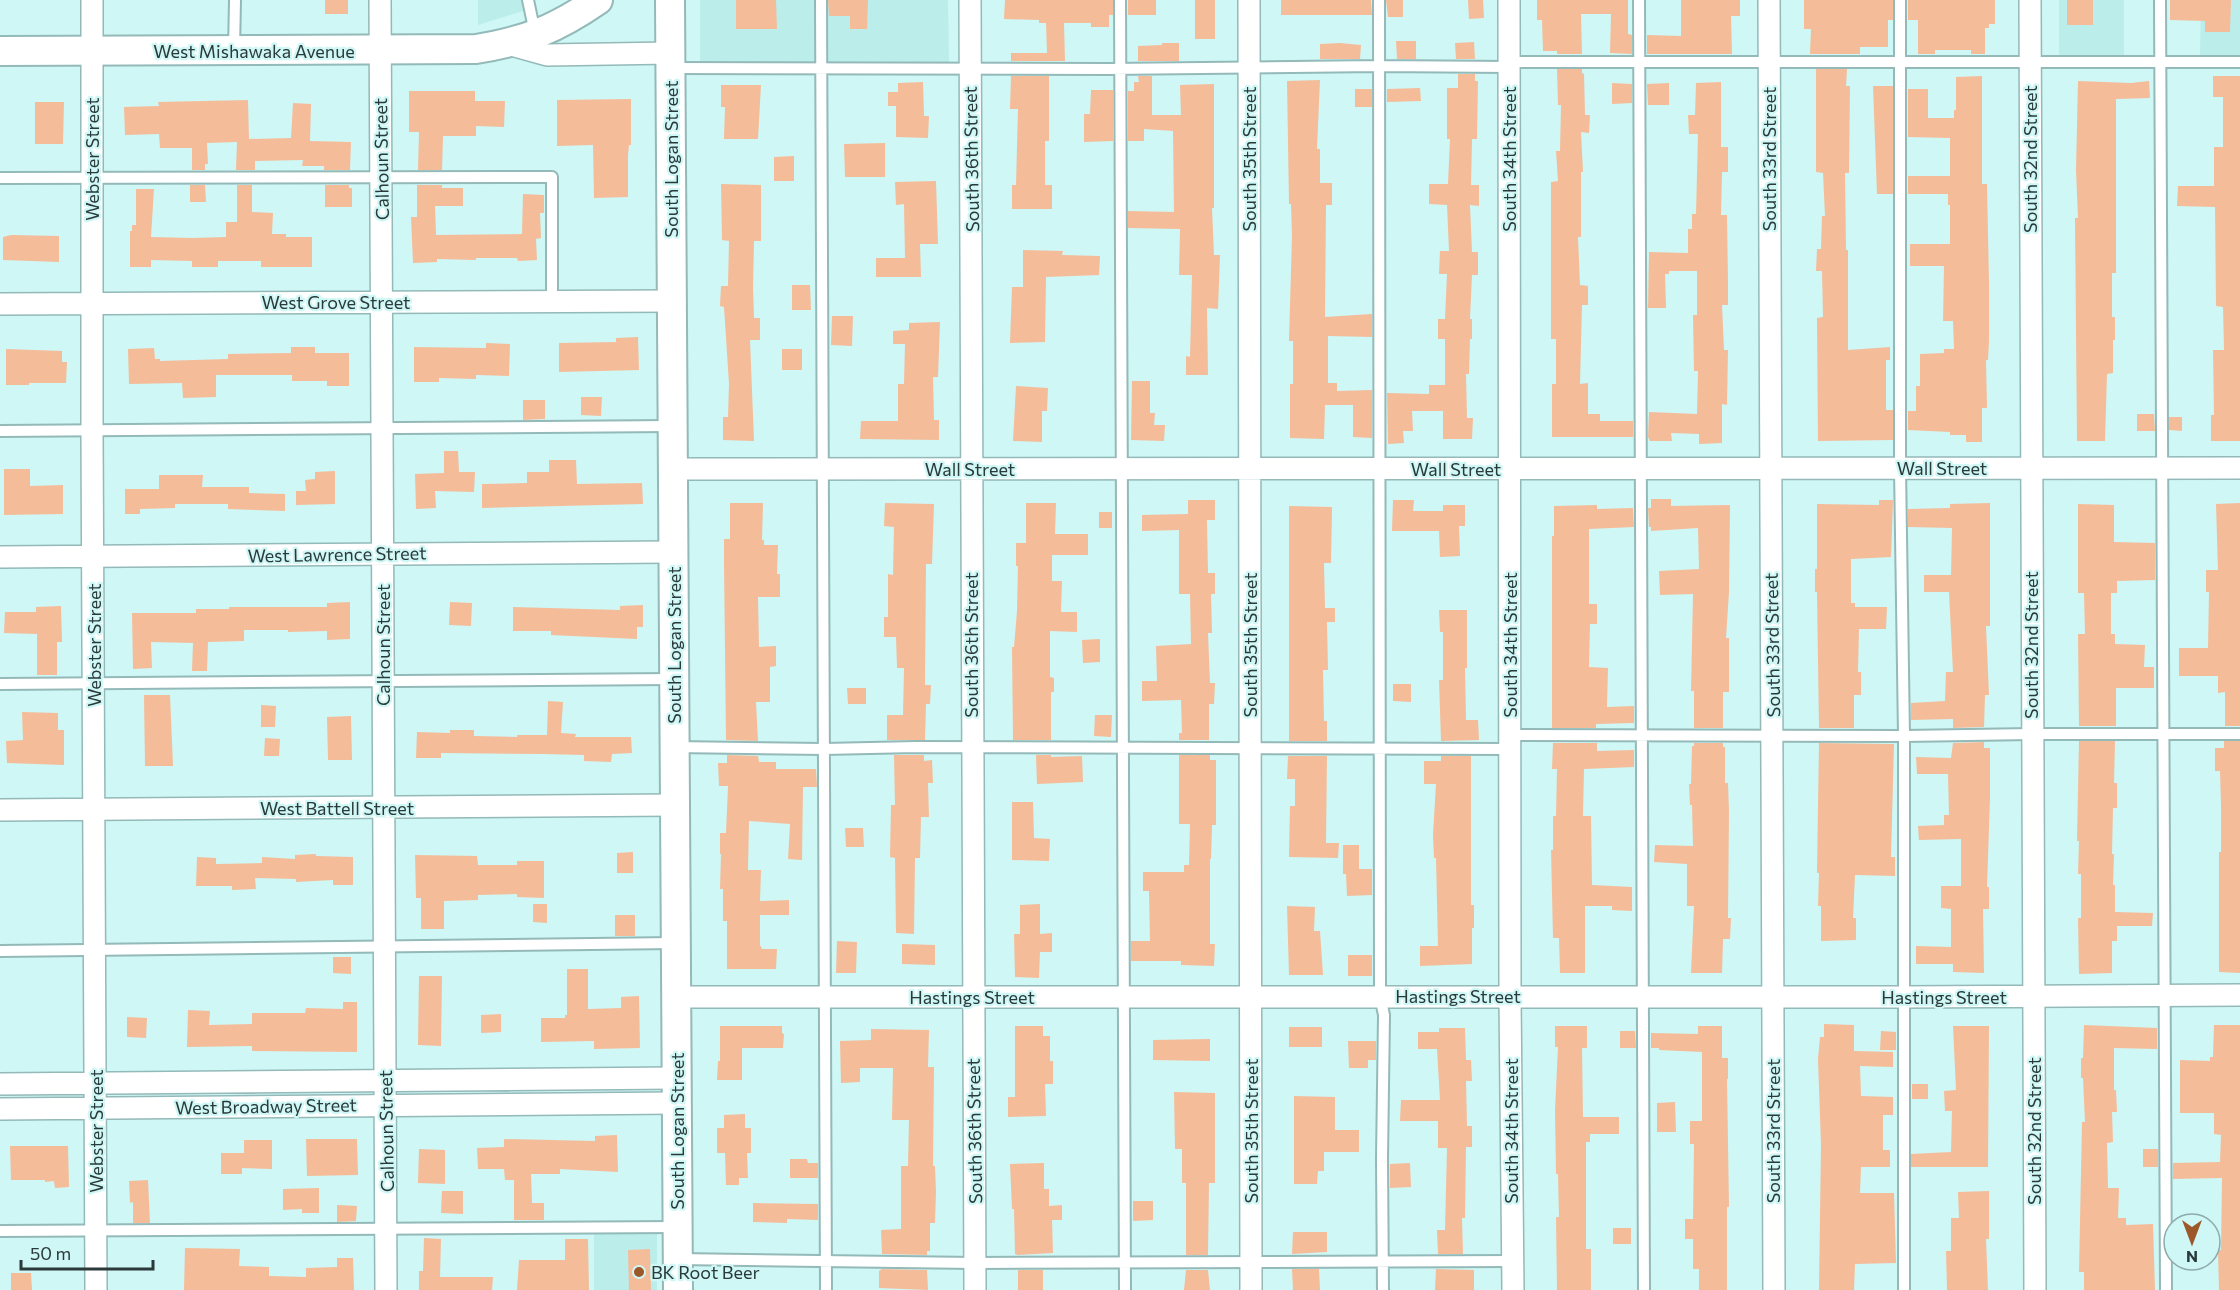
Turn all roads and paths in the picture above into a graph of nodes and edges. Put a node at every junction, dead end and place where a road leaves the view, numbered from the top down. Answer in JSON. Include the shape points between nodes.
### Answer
{"nodes":[{"id":1,"x":92,"y":0,"type":"edge"},
{"id":2,"x":235,"y":0,"type":"edge"},
{"id":3,"x":380,"y":0,"type":"edge"},
{"id":4,"x":528,"y":0,"type":"edge"},
{"id":5,"x":598,"y":0,"type":"edge"},
{"id":6,"x":670,"y":0,"type":"edge"},
{"id":7,"x":821,"y":0,"type":"edge"},
{"id":8,"x":970,"y":0,"type":"edge"},
{"id":9,"x":1120,"y":0,"type":"edge"},
{"id":10,"x":1249,"y":0,"type":"edge"},
{"id":11,"x":1379,"y":0,"type":"edge"},
{"id":12,"x":1509,"y":0,"type":"edge"},
{"id":13,"x":1639,"y":0,"type":"edge"},
{"id":14,"x":1769,"y":0,"type":"edge"},
{"id":15,"x":1900,"y":0,"type":"edge"},
{"id":16,"x":2030,"y":0,"type":"edge"},
{"id":17,"x":2160,"y":0,"type":"edge"},
{"id":18,"x":535,"y":36,"type":"junction"},
{"id":19,"x":508,"y":44,"type":"junction"},
{"id":20,"x":234,"y":50,"type":"junction"},
{"id":21,"x":0,"y":51,"type":"edge"},
{"id":22,"x":92,"y":51,"type":"junction"},
{"id":23,"x":380,"y":51,"type":"junction"},
{"id":24,"x":671,"y":61,"type":"junction"},
{"id":25,"x":2161,"y":61,"type":"junction"},
{"id":26,"x":1768,"y":62,"type":"junction"},
{"id":27,"x":1900,"y":62,"type":"junction"},
{"id":28,"x":2240,"y":62,"type":"edge"},
{"id":29,"x":1637,"y":63,"type":"junction"},
{"id":30,"x":2030,"y":63,"type":"junction"},
{"id":31,"x":1509,"y":64,"type":"junction"},
{"id":32,"x":1378,"y":66,"type":"junction"},
{"id":33,"x":822,"y":67,"type":"junction"},
{"id":34,"x":1249,"y":67,"type":"junction"},
{"id":35,"x":970,"y":68,"type":"junction"},
{"id":36,"x":1120,"y":68,"type":"junction"},
{"id":37,"x":92,"y":177,"type":"junction"},
{"id":38,"x":381,"y":177,"type":"junction"},
{"id":39,"x":0,"y":178,"type":"edge"},
{"id":40,"x":552,"y":300,"type":"junction"},
{"id":41,"x":672,"y":301,"type":"junction"},
{"id":42,"x":382,"y":302,"type":"junction"},
{"id":43,"x":92,"y":303,"type":"junction"},
{"id":44,"x":0,"y":304,"type":"edge"},
{"id":45,"x":672,"y":426,"type":"junction"},
{"id":46,"x":381,"y":427,"type":"junction"},
{"id":47,"x":0,"y":430,"type":"edge"},
{"id":48,"x":92,"y":430,"type":"junction"},
{"id":49,"x":1771,"y":468,"type":"junction"},
{"id":50,"x":1900,"y":468,"type":"junction"},
{"id":51,"x":2030,"y":468,"type":"junction"},
{"id":52,"x":2163,"y":468,"type":"junction"},
{"id":53,"x":2240,"y":468,"type":"edge"},
{"id":54,"x":672,"y":469,"type":"junction"},
{"id":55,"x":823,"y":469,"type":"junction"},
{"id":56,"x":971,"y":469,"type":"junction"},
{"id":57,"x":1122,"y":469,"type":"junction"},
{"id":58,"x":1249,"y":469,"type":"junction"},
{"id":59,"x":1380,"y":469,"type":"junction"},
{"id":60,"x":1509,"y":469,"type":"junction"},
{"id":61,"x":1640,"y":469,"type":"junction"},
{"id":62,"x":673,"y":552,"type":"junction"},
{"id":63,"x":382,"y":553,"type":"junction"},
{"id":64,"x":94,"y":556,"type":"junction"},
{"id":65,"x":0,"y":557,"type":"edge"},
{"id":66,"x":674,"y":679,"type":"junction"},
{"id":67,"x":383,"y":681,"type":"junction"},
{"id":68,"x":93,"y":683,"type":"junction"},
{"id":69,"x":0,"y":684,"type":"edge"},
{"id":70,"x":2032,"y":734,"type":"junction"},
{"id":71,"x":2163,"y":734,"type":"junction"},
{"id":72,"x":2240,"y":734,"type":"edge"},
{"id":73,"x":1640,"y":735,"type":"junction"},
{"id":74,"x":1773,"y":735,"type":"junction"},
{"id":75,"x":1904,"y":736,"type":"junction"},
{"id":76,"x":1510,"y":742,"type":"junction"},
{"id":77,"x":674,"y":747,"type":"junction"},
{"id":78,"x":972,"y":747,"type":"junction"},
{"id":79,"x":1123,"y":747,"type":"junction"},
{"id":80,"x":1250,"y":748,"type":"junction"},
{"id":81,"x":1382,"y":748,"type":"junction"},
{"id":82,"x":824,"y":749,"type":"junction"},
{"id":83,"x":674,"y":805,"type":"junction"},
{"id":84,"x":383,"y":807,"type":"junction"},
{"id":85,"x":94,"y":809,"type":"junction"},
{"id":86,"x":0,"y":810,"type":"edge"},
{"id":87,"x":675,"y":943,"type":"junction"},
{"id":88,"x":384,"y":948,"type":"junction"},
{"id":89,"x":95,"y":950,"type":"junction"},
{"id":90,"x":0,"y":951,"type":"edge"},
{"id":91,"x":2164,"y":994,"type":"junction"},
{"id":92,"x":2240,"y":994,"type":"edge"},
{"id":93,"x":1380,"y":996,"type":"junction"},
{"id":94,"x":676,"y":997,"type":"junction"},
{"id":95,"x":825,"y":997,"type":"junction"},
{"id":96,"x":1124,"y":997,"type":"junction"},
{"id":97,"x":1251,"y":997,"type":"junction"},
{"id":98,"x":1510,"y":997,"type":"junction"},
{"id":99,"x":1642,"y":997,"type":"junction"},
{"id":100,"x":1772,"y":997,"type":"junction"},
{"id":101,"x":2033,"y":997,"type":"junction"},
{"id":102,"x":972,"y":998,"type":"junction"},
{"id":103,"x":1903,"y":998,"type":"junction"},
{"id":104,"x":385,"y":1081,"type":"junction"},
{"id":105,"x":96,"y":1083,"type":"junction"},
{"id":106,"x":0,"y":1084,"type":"edge"},
{"id":107,"x":676,"y":1090,"type":"junction"},
{"id":108,"x":386,"y":1105,"type":"junction"},
{"id":109,"x":96,"y":1108,"type":"junction"},
{"id":110,"x":0,"y":1109,"type":"edge"},
{"id":111,"x":677,"y":1227,"type":"junction"},
{"id":112,"x":387,"y":1229,"type":"junction"},
{"id":113,"x":97,"y":1230,"type":"junction"},
{"id":114,"x":0,"y":1231,"type":"edge"},
{"id":115,"x":677,"y":1259,"type":"junction"},
{"id":116,"x":826,"y":1261,"type":"junction"},
{"id":117,"x":1251,"y":1261,"type":"junction"},
{"id":118,"x":1383,"y":1261,"type":"junction"},
{"id":119,"x":1512,"y":1261,"type":"junction"},
{"id":120,"x":1124,"y":1262,"type":"junction"},
{"id":121,"x":975,"y":1263,"type":"junction"},
{"id":122,"x":96,"y":1290,"type":"edge"},
{"id":123,"x":387,"y":1290,"type":"edge"},
{"id":124,"x":678,"y":1290,"type":"edge"},
{"id":125,"x":826,"y":1290,"type":"edge"},
{"id":126,"x":975,"y":1290,"type":"edge"},
{"id":127,"x":1125,"y":1290,"type":"edge"},
{"id":128,"x":1251,"y":1290,"type":"edge"},
{"id":129,"x":1383,"y":1290,"type":"edge"},
{"id":130,"x":1513,"y":1290,"type":"edge"},
{"id":131,"x":1644,"y":1290,"type":"edge"},
{"id":132,"x":1774,"y":1290,"type":"edge"},
{"id":133,"x":1904,"y":1290,"type":"edge"},
{"id":134,"x":2035,"y":1290,"type":"edge"},
{"id":135,"x":2166,"y":1290,"type":"edge"}],
"edges":[{"from":1,"to":22,"type":"street","name":"Webster Street"},
{"from":2,"to":20,"type":"lane"},
{"from":3,"to":23,"type":"street","name":"Calhoun Street"},
{"from":4,"to":18,"type":"lane"},
{"from":5,"to":18,"type":"street","name":"West Mishawaka Avenue"},
{"from":6,"to":24,"type":"street","name":"South Logan Street"},
{"from":7,"to":33,"type":"lane"},
{"from":8,"to":35,"type":"street","name":"South 36th Street"},
{"from":9,"to":36,"type":"lane"},
{"from":10,"to":34,"type":"street","name":"South 35th Street"},
{"from":11,"to":32,"type":"lane"},
{"from":12,"to":31,"type":"street","name":"South 34th Street"},
{"from":13,"to":29,"type":"lane"},
{"from":14,"to":26,"type":"street","name":"South 33rd Street"},
{"from":15,"to":27,"type":"lane"},
{"from":16,"to":30,"type":"street","name":"South 32nd Street"},
{"from":17,"to":25,"type":"lane"},
{"from":18,"to":19,"type":"street","name":"West Mishawaka Avenue"},
{"from":19,"to":23,"type":"street","name":"West Mishawaka Avenue","via":[[476,50]]},
{"from":19,"to":24,"type":"street","name":"West Mishawaka Avenue","via":[[547,55]]},
{"from":20,"to":22,"type":"street","name":"West Mishawaka Avenue"},
{"from":20,"to":23,"type":"street","name":"West Mishawaka Avenue"},
{"from":21,"to":22,"type":"street","name":"West Mishawaka Avenue"},
{"from":22,"to":37,"type":"street","name":"Webster Street"},
{"from":23,"to":38,"type":"street","name":"Calhoun Street"},
{"from":24,"to":33,"type":"lane"},
{"from":24,"to":41,"type":"street","name":"South Logan Street"},
{"from":25,"to":28,"type":"lane"},
{"from":25,"to":30,"type":"lane"},
{"from":25,"to":52,"type":"lane"},
{"from":26,"to":27,"type":"lane"},
{"from":26,"to":29,"type":"lane"},
{"from":26,"to":49,"type":"street","name":"South 33rd Street"},
{"from":27,"to":30,"type":"lane"},
{"from":27,"to":50,"type":"lane"},
{"from":29,"to":31,"type":"lane"},
{"from":29,"to":61,"type":"lane"},
{"from":30,"to":51,"type":"street","name":"South 32nd Street"},
{"from":31,"to":32,"type":"lane"},
{"from":31,"to":60,"type":"street","name":"South 34th Street"},
{"from":32,"to":34,"type":"lane"},
{"from":32,"to":59,"type":"lane"},
{"from":33,"to":35,"type":"lane"},
{"from":33,"to":55,"type":"lane"},
{"from":34,"to":36,"type":"lane"},
{"from":34,"to":58,"type":"street","name":"South 35th Street"},
{"from":35,"to":36,"type":"lane"},
{"from":35,"to":56,"type":"street","name":"South 36th Street"},
{"from":36,"to":57,"type":"lane"},
{"from":37,"to":38,"type":"lane"},
{"from":37,"to":39,"type":"lane"},
{"from":37,"to":43,"type":"street","name":"Webster Street"},
{"from":38,"to":40,"type":"lane","via":[[552,177]]},
{"from":38,"to":42,"type":"street","name":"Calhoun Street"},
{"from":40,"to":41,"type":"street","name":"West Grove Street"},
{"from":40,"to":42,"type":"street","name":"West Grove Street"},
{"from":41,"to":45,"type":"street","name":"South Logan Street"},
{"from":42,"to":43,"type":"street","name":"West Grove Street"},
{"from":42,"to":46,"type":"street","name":"Calhoun Street"},
{"from":43,"to":44,"type":"street","name":"West Grove Street"},
{"from":43,"to":48,"type":"street","name":"Webster Street"},
{"from":45,"to":46,"type":"lane"},
{"from":45,"to":54,"type":"street","name":"South Logan Street"},
{"from":46,"to":48,"type":"lane"},
{"from":46,"to":63,"type":"street","name":"Calhoun Street"},
{"from":47,"to":48,"type":"lane"},
{"from":48,"to":64,"type":"street","name":"Webster Street"},
{"from":49,"to":50,"type":"street","name":"Wall Street"},
{"from":49,"to":61,"type":"street","name":"Wall Street"},
{"from":49,"to":74,"type":"street","name":"South 33rd Street"},
{"from":50,"to":51,"type":"street","name":"Wall Street"},
{"from":50,"to":75,"type":"lane"},
{"from":51,"to":52,"type":"street","name":"Wall Street"},
{"from":51,"to":70,"type":"street","name":"South 32nd Street"},
{"from":52,"to":53,"type":"street","name":"Wall Street"},
{"from":52,"to":71,"type":"lane"},
{"from":54,"to":55,"type":"street","name":"Wall Street"},
{"from":54,"to":62,"type":"street","name":"South Logan Street"},
{"from":55,"to":56,"type":"street","name":"Wall Street"},
{"from":55,"to":82,"type":"lane"},
{"from":56,"to":57,"type":"street","name":"Wall Street"},
{"from":56,"to":78,"type":"street","name":"South 36th Street"},
{"from":57,"to":58,"type":"street","name":"Wall Street"},
{"from":57,"to":79,"type":"lane"},
{"from":58,"to":59,"type":"street","name":"Wall Street"},
{"from":58,"to":80,"type":"street","name":"South 35th Street"},
{"from":59,"to":60,"type":"street","name":"Wall Street"},
{"from":59,"to":81,"type":"lane"},
{"from":60,"to":61,"type":"street","name":"Wall Street"},
{"from":60,"to":76,"type":"street","name":"South 34th Street"},
{"from":61,"to":73,"type":"lane"},
{"from":62,"to":63,"type":"street","name":"West Lawrence Street"},
{"from":62,"to":66,"type":"street","name":"South Logan Street"},
{"from":63,"to":64,"type":"street","name":"West Lawrence Street"},
{"from":63,"to":67,"type":"street","name":"Calhoun Street"},
{"from":64,"to":65,"type":"street","name":"West Lawrence Street"},
{"from":64,"to":68,"type":"street","name":"Webster Street"},
{"from":66,"to":67,"type":"lane"},
{"from":66,"to":77,"type":"street","name":"South Logan Street"},
{"from":67,"to":68,"type":"lane"},
{"from":67,"to":84,"type":"street","name":"Calhoun Street"},
{"from":68,"to":69,"type":"lane"},
{"from":68,"to":85,"type":"street","name":"Webster Street"},
{"from":70,"to":71,"type":"lane"},
{"from":70,"to":75,"type":"lane"},
{"from":70,"to":101,"type":"street","name":"South 32nd Street"},
{"from":71,"to":72,"type":"lane"},
{"from":71,"to":91,"type":"lane"},
{"from":73,"to":74,"type":"lane"},
{"from":73,"to":76,"type":"lane"},
{"from":73,"to":99,"type":"lane"},
{"from":74,"to":75,"type":"lane"},
{"from":74,"to":100,"type":"street","name":"South 33rd Street"},
{"from":75,"to":103,"type":"lane"},
{"from":76,"to":81,"type":"lane"},
{"from":76,"to":98,"type":"street","name":"South 34th Street"},
{"from":77,"to":82,"type":"lane"},
{"from":77,"to":83,"type":"street","name":"South Logan Street"},
{"from":78,"to":79,"type":"lane"},
{"from":78,"to":82,"type":"lane"},
{"from":78,"to":102,"type":"street","name":"South 36th Street"},
{"from":79,"to":80,"type":"lane"},
{"from":79,"to":96,"type":"lane"},
{"from":80,"to":81,"type":"lane"},
{"from":80,"to":97,"type":"street","name":"South 35th Street"},
{"from":81,"to":93,"type":"lane"},
{"from":82,"to":95,"type":"lane"},
{"from":83,"to":84,"type":"street","name":"West Battell Street"},
{"from":83,"to":87,"type":"street","name":"South Logan Street"},
{"from":84,"to":85,"type":"street","name":"West Battell Street"},
{"from":84,"to":88,"type":"street","name":"Calhoun Street"},
{"from":85,"to":86,"type":"street","name":"West Battell Street"},
{"from":85,"to":89,"type":"street","name":"Webster Street"},
{"from":87,"to":88,"type":"lane"},
{"from":87,"to":94,"type":"street","name":"South Logan Street"},
{"from":88,"to":89,"type":"lane"},
{"from":88,"to":104,"type":"street","name":"Calhoun Street"},
{"from":89,"to":90,"type":"lane"},
{"from":89,"to":105,"type":"street","name":"Webster Street"},
{"from":91,"to":92,"type":"street","name":"Hastings Street"},
{"from":91,"to":101,"type":"street","name":"Hastings Street"},
{"from":91,"to":135,"type":"lane"},
{"from":93,"to":97,"type":"street","name":"Hastings Street"},
{"from":93,"to":98,"type":"street","name":"Hastings Street"},
{"from":93,"to":118,"type":"lane","via":[[1384,1015]]},
{"from":94,"to":95,"type":"street","name":"Hastings Street"},
{"from":94,"to":107,"type":"street","name":"South Logan Street"},
{"from":95,"to":102,"type":"street","name":"Hastings Street"},
{"from":95,"to":116,"type":"lane"},
{"from":96,"to":97,"type":"street","name":"Hastings Street"},
{"from":96,"to":102,"type":"street","name":"Hastings Street"},
{"from":96,"to":120,"type":"lane"},
{"from":97,"to":117,"type":"street","name":"South 35th Street"},
{"from":98,"to":99,"type":"street","name":"Hastings Street"},
{"from":98,"to":119,"type":"street","name":"South 34th Street"},
{"from":99,"to":100,"type":"street","name":"Hastings Street"},
{"from":99,"to":131,"type":"lane"},
{"from":100,"to":103,"type":"street","name":"Hastings Street"},
{"from":100,"to":132,"type":"street","name":"South 33rd Street"},
{"from":101,"to":103,"type":"street","name":"Hastings Street"},
{"from":101,"to":134,"type":"street","name":"South 32nd Street"},
{"from":102,"to":121,"type":"street","name":"South 36th Street"},
{"from":103,"to":133,"type":"lane"},
{"from":104,"to":105,"type":"street","name":"West Broadway Street"},
{"from":104,"to":107,"type":"street","name":"West Broadway Street"},
{"from":104,"to":108,"type":"street","name":"Calhoun Street"},
{"from":105,"to":106,"type":"street","name":"West Broadway Street"},
{"from":105,"to":109,"type":"street","name":"Webster Street"},
{"from":107,"to":108,"type":"street","name":"West Broadway Street"},
{"from":107,"to":111,"type":"street","name":"South Logan Street"},
{"from":108,"to":109,"type":"street","name":"West Broadway Street"},
{"from":108,"to":112,"type":"street","name":"Calhoun Street"},
{"from":109,"to":110,"type":"street","name":"West Broadway Street"},
{"from":109,"to":113,"type":"street","name":"Webster Street"},
{"from":111,"to":112,"type":"lane"},
{"from":111,"to":115,"type":"street","name":"South Logan Street"},
{"from":112,"to":113,"type":"lane"},
{"from":112,"to":123,"type":"street","name":"Calhoun Street"},
{"from":113,"to":114,"type":"lane"},
{"from":113,"to":122,"type":"street","name":"Webster Street"},
{"from":115,"to":116,"type":"lane"},
{"from":115,"to":124,"type":"street","name":"South Logan Street"},
{"from":116,"to":121,"type":"lane"},
{"from":116,"to":125,"type":"lane"},
{"from":117,"to":118,"type":"lane"},
{"from":117,"to":120,"type":"lane"},
{"from":117,"to":128,"type":"street","name":"South 35th Street"},
{"from":118,"to":119,"type":"lane"},
{"from":118,"to":129,"type":"lane"},
{"from":119,"to":130,"type":"street","name":"South 34th Street"},
{"from":120,"to":121,"type":"lane"},
{"from":120,"to":127,"type":"lane"},
{"from":121,"to":126,"type":"street","name":"South 36th Street"}]}
